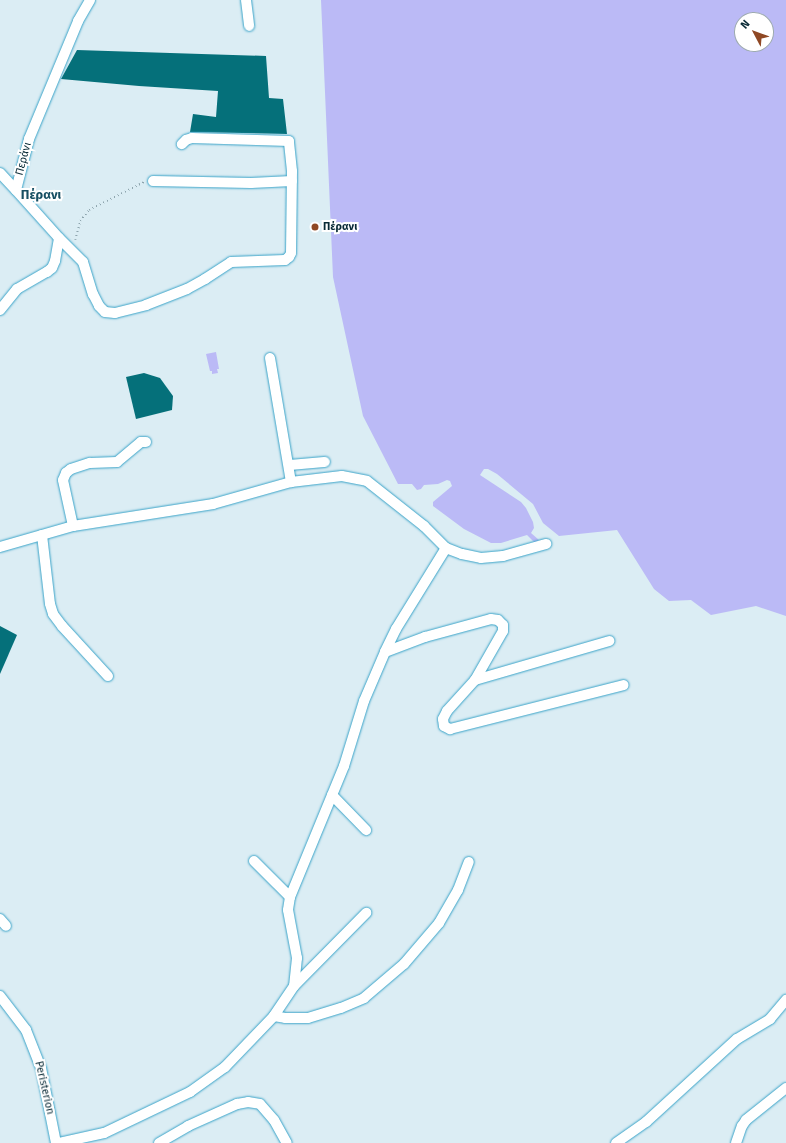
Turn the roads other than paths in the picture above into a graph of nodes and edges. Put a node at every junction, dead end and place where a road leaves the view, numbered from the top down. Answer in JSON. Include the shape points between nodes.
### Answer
{"nodes":[{"id":1,"x":90,"y":0,"type":"edge"},
{"id":2,"x":246,"y":0,"type":"edge"},
{"id":3,"x":249,"y":26,"type":"dead end"},
{"id":4,"x":182,"y":144,"type":"dead end"},
{"id":5,"x":0,"y":173,"type":"edge"},
{"id":6,"x":152,"y":181,"type":"road end"},
{"id":7,"x":292,"y":181,"type":"junction"},
{"id":8,"x":16,"y":190,"type":"junction"},
{"id":9,"x":59,"y":238,"type":"junction"},
{"id":10,"x":0,"y":310,"type":"edge"},
{"id":11,"x":270,"y":358,"type":"dead end"},
{"id":12,"x":146,"y":442,"type":"dead end"},
{"id":13,"x":325,"y":462,"type":"dead end"},
{"id":14,"x":289,"y":465,"type":"junction"},
{"id":15,"x":291,"y":482,"type":"junction"},
{"id":16,"x":73,"y":526,"type":"junction"},
{"id":17,"x":42,"y":535,"type":"junction"},
{"id":18,"x":546,"y":544,"type":"dead end"},
{"id":19,"x":0,"y":547,"type":"edge"},
{"id":20,"x":446,"y":548,"type":"junction"},
{"id":21,"x":609,"y":641,"type":"dead end"},
{"id":22,"x":385,"y":652,"type":"junction"},
{"id":23,"x":108,"y":676,"type":"dead end"},
{"id":24,"x":475,"y":680,"type":"junction"},
{"id":25,"x":624,"y":685,"type":"dead end"},
{"id":26,"x":332,"y":795,"type":"junction"},
{"id":27,"x":366,"y":830,"type":"dead end"},
{"id":28,"x":254,"y":860,"type":"dead end"},
{"id":29,"x":468,"y":862,"type":"dead end"},
{"id":30,"x":290,"y":897,"type":"junction"},
{"id":31,"x":366,"y":913,"type":"dead end"},
{"id":32,"x":294,"y":986,"type":"junction"},
{"id":33,"x":0,"y":996,"type":"edge"},
{"id":34,"x":786,"y":1000,"type":"edge"},
{"id":35,"x":274,"y":1016,"type":"junction"},
{"id":36,"x":786,"y":1088,"type":"edge"},
{"id":37,"x":57,"y":1143,"type":"edge"},
{"id":38,"x":159,"y":1143,"type":"edge"},
{"id":39,"x":287,"y":1143,"type":"edge"},
{"id":40,"x":616,"y":1143,"type":"edge"},
{"id":41,"x":736,"y":1143,"type":"edge"}],
"edges":[{"from":1,"to":8,"type":"street","name":"Περάνι","via":[[78,21],[31,133]]},
{"from":2,"to":3,"type":"street"},
{"from":4,"to":7,"type":"street","via":[[192,138],[288,141]]},
{"from":5,"to":8,"type":"street"},
{"from":6,"to":7,"type":"street"},
{"from":7,"to":9,"type":"street","name":"Περάνι","via":[[289,257],[285,260],[231,262],[205,279],[146,305],[115,313],[105,312],[99,306],[83,262]]},
{"from":8,"to":9,"type":"street","name":"Περάνι"},
{"from":9,"to":10,"type":"street","via":[[52,268],[17,289]]},
{"from":11,"to":14,"type":"street"},
{"from":12,"to":16,"type":"street","via":[[141,442],[117,462],[90,463],[66,473],[63,480]]},
{"from":13,"to":14,"type":"street"},
{"from":14,"to":15,"type":"street"},
{"from":15,"to":16,"type":"street","via":[[214,504]]},
{"from":15,"to":20,"type":"street","via":[[342,476],[367,481]]},
{"from":16,"to":17,"type":"street"},
{"from":17,"to":19,"type":"street"},
{"from":17,"to":23,"type":"street","via":[[53,614]]},
{"from":18,"to":20,"type":"street","via":[[503,556],[481,558]]},
{"from":20,"to":22,"type":"street","via":[[396,629]]},
{"from":21,"to":24,"type":"street"},
{"from":22,"to":24,"type":"street","via":[[426,637],[491,619],[498,620],[503,625],[503,631]]},
{"from":22,"to":26,"type":"street","via":[[364,701],[344,766]]},
{"from":24,"to":25,"type":"street","via":[[447,711],[443,719],[444,726],[450,729]]},
{"from":26,"to":27,"type":"street"},
{"from":26,"to":30,"type":"street"},
{"from":28,"to":30,"type":"street"},
{"from":29,"to":35,"type":"street","via":[[458,890],[439,923],[404,964],[364,998],[308,1018]]},
{"from":30,"to":32,"type":"street","via":[[288,910],[297,958]]},
{"from":31,"to":32,"type":"street"},
{"from":32,"to":35,"type":"street"},
{"from":33,"to":37,"type":"street","name":"Peristerion","via":[[26,1030],[41,1068]]},
{"from":34,"to":40,"type":"street","via":[[770,1019],[737,1039],[646,1122]]},
{"from":35,"to":37,"type":"street","via":[[225,1067],[190,1092],[104,1133]]},
{"from":36,"to":41,"type":"street","via":[[746,1120]]},
{"from":38,"to":39,"type":"street","via":[[188,1126],[237,1104],[248,1102],[260,1104],[274,1120]]}]}
